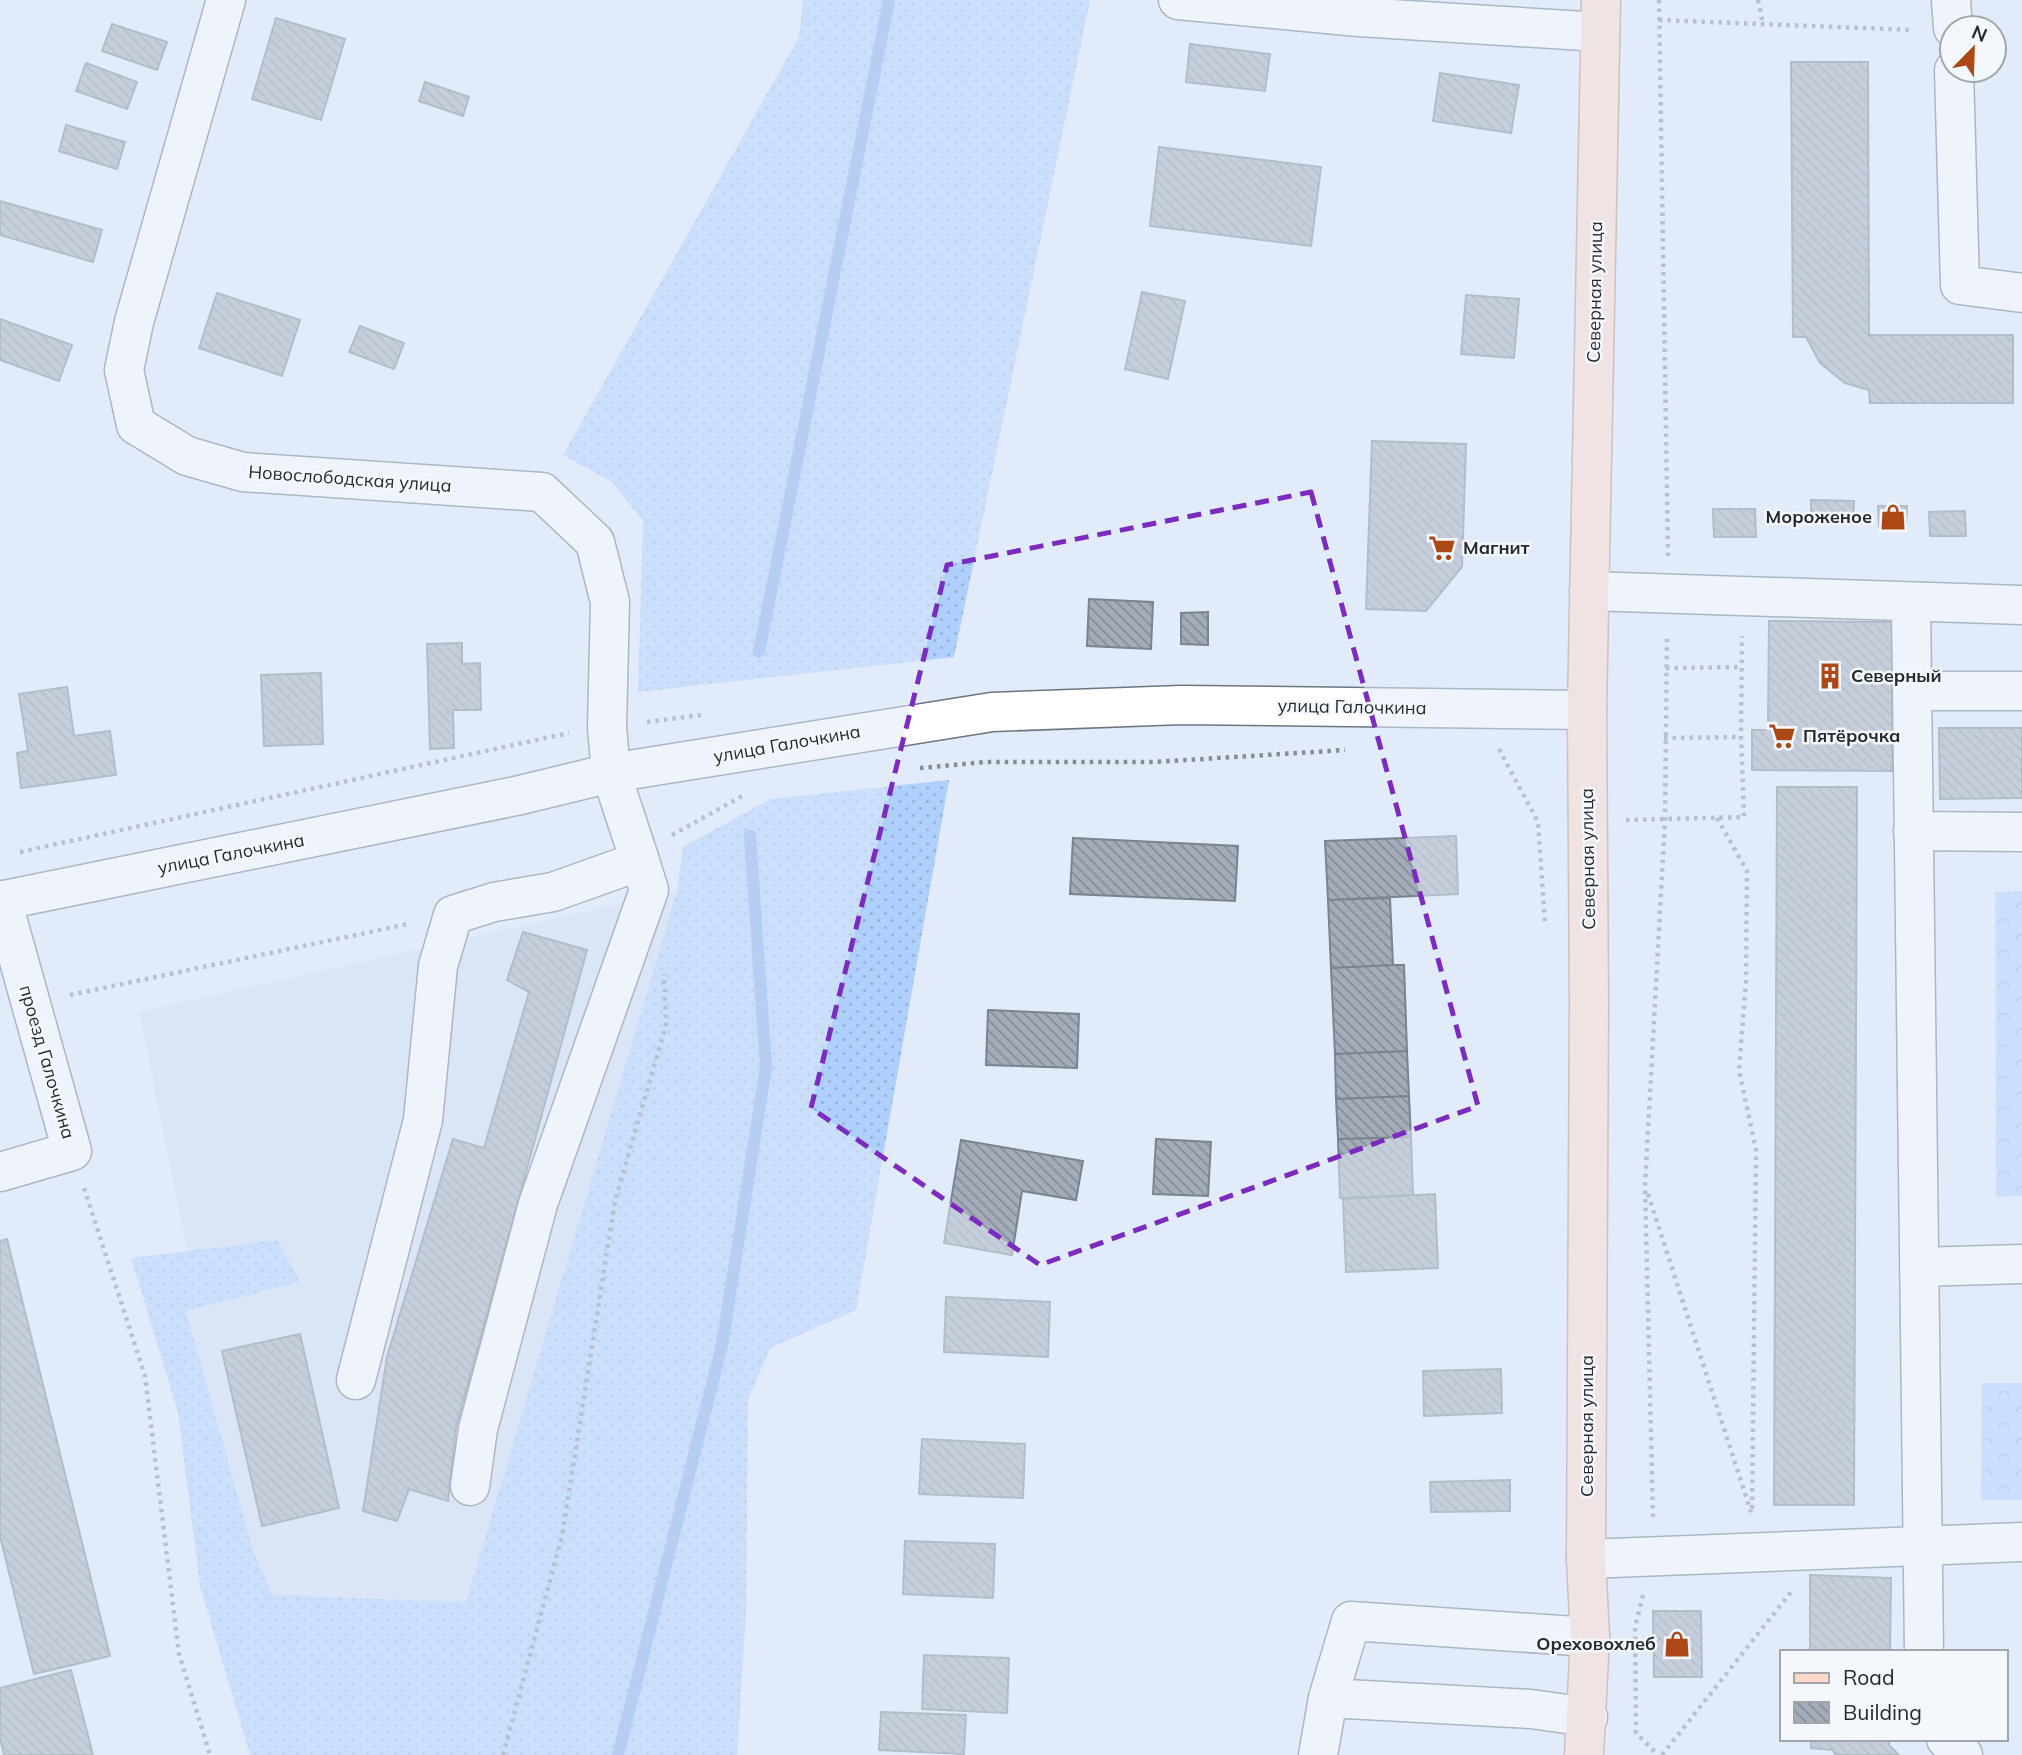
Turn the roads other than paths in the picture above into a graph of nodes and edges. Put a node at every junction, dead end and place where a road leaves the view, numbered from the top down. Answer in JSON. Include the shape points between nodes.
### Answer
{"nodes":[{"id":1,"x":226,"y":0,"type":"edge"},
{"id":2,"x":1178,"y":0,"type":"edge"},
{"id":3,"x":1601,"y":16,"type":"edge"},
{"id":4,"x":1954,"y":84,"type":"edge"},
{"id":5,"x":2022,"y":293,"type":"edge"},
{"id":6,"x":1589,"y":591,"type":"junction"},
{"id":7,"x":1911,"y":604,"type":"junction"},
{"id":8,"x":2022,"y":605,"type":"edge"},
{"id":9,"x":1914,"y":691,"type":"junction"},
{"id":10,"x":2022,"y":691,"type":"edge"},
{"id":11,"x":1587,"y":710,"type":"junction"},
{"id":12,"x":611,"y":773,"type":"junction"},
{"id":13,"x":1913,"y":831,"type":"junction"},
{"id":14,"x":2022,"y":832,"type":"edge"},
{"id":15,"x":640,"y":861,"type":"junction"},
{"id":16,"x":1,"y":900,"type":"edge"},
{"id":17,"x":0,"y":1172,"type":"edge"},
{"id":18,"x":2022,"y":1265,"type":"edge"},
{"id":19,"x":1919,"y":1267,"type":"junction"},
{"id":20,"x":356,"y":1380,"type":"dead end"},
{"id":21,"x":470,"y":1486,"type":"dead end"},
{"id":22,"x":2022,"y":1542,"type":"edge"},
{"id":23,"x":1921,"y":1544,"type":"junction"},
{"id":24,"x":1586,"y":1559,"type":"junction"},
{"id":25,"x":1590,"y":1637,"type":"junction"},
{"id":26,"x":1924,"y":1650,"type":"edge"},
{"id":27,"x":1328,"y":1698,"type":"junction"},
{"id":28,"x":1588,"y":1717,"type":"junction"},
{"id":29,"x":1948,"y":1741,"type":"edge"},
{"id":30,"x":1318,"y":1755,"type":"edge"},
{"id":31,"x":1584,"y":1755,"type":"edge"},
{"id":32,"x":1591,"y":1755,"type":"edge"},
{"id":33,"x":1963,"y":1755,"type":"edge"}],
"edges":[{"from":1,"to":12,"type":"street","name":"Новослободская улица","via":[[134,322],[124,370],[136,425],[187,456],[243,472],[542,492],[595,542],[610,602],[607,727]]},
{"from":2,"to":3,"type":"street","via":[[1373,18]]},
{"from":3,"to":6,"type":"main road","name":"Северная улица"},
{"from":4,"to":5,"type":"street","via":[[1960,285]]},
{"from":6,"to":7,"type":"street"},
{"from":6,"to":11,"type":"main road","name":"Северная улица"},
{"from":7,"to":8,"type":"street"},
{"from":7,"to":9,"type":"street"},
{"from":9,"to":10,"type":"street"},
{"from":9,"to":13,"type":"street"},
{"from":11,"to":12,"type":"street","name":"улица Галочкина","via":[[1181,705],[992,712]]},
{"from":11,"to":24,"type":"main road","name":"Северная улица"},
{"from":12,"to":15,"type":"street","name":"Новослободская улица"},
{"from":12,"to":16,"type":"street","name":"улица Галочкина"},
{"from":13,"to":14,"type":"street"},
{"from":13,"to":19,"type":"street"},
{"from":15,"to":20,"type":"street","via":[[553,892],[453,915],[438,966],[423,1120]]},
{"from":15,"to":21,"type":"street","name":"Новослободская улица","via":[[649,890],[538,1204],[478,1429]]},
{"from":16,"to":17,"type":"street","name":"проезд Галочкина","via":[[72,1152]]},
{"from":18,"to":19,"type":"street"},
{"from":19,"to":23,"type":"street"},
{"from":22,"to":23,"type":"street"},
{"from":23,"to":24,"type":"street"},
{"from":23,"to":26,"type":"street"},
{"from":24,"to":25,"type":"main road","name":"Северная улица"},
{"from":25,"to":27,"type":"street","via":[[1351,1621]]},
{"from":25,"to":28,"type":"main road","name":"Северная улица"},
{"from":27,"to":28,"type":"street","via":[[1531,1709]]},
{"from":27,"to":30,"type":"street"},
{"from":28,"to":31,"type":"main road","name":"Северная улица"},
{"from":28,"to":32,"type":"main road","name":"Северная улица"},
{"from":29,"to":33,"type":"street"}]}
